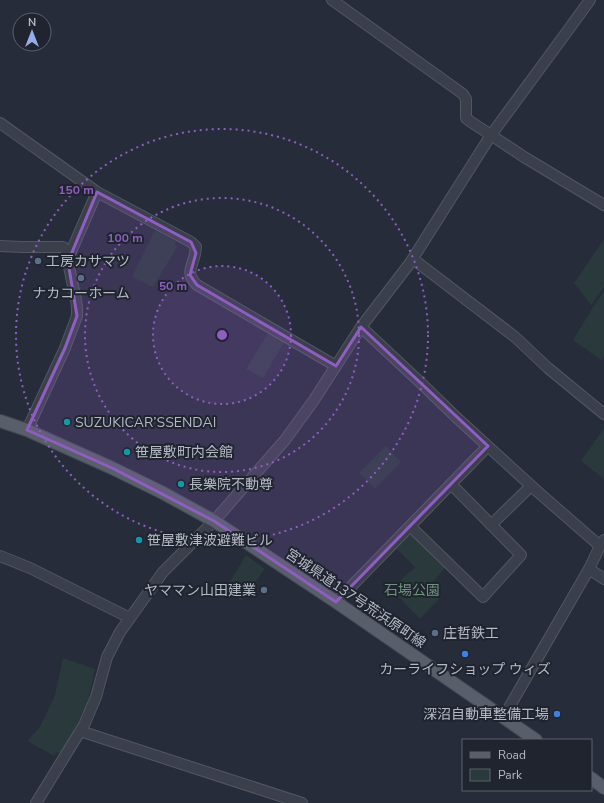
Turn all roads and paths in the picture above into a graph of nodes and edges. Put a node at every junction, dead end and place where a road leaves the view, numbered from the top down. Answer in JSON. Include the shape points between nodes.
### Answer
{"nodes":[{"id":1,"x":332,"y":0,"type":"edge"},
{"id":2,"x":590,"y":0,"type":"edge"},
{"id":3,"x":0,"y":123,"type":"edge"},
{"id":4,"x":491,"y":135,"type":"junction"},
{"id":5,"x":97,"y":192,"type":"junction"},
{"id":6,"x":604,"y":205,"type":"edge"},
{"id":7,"x":0,"y":246,"type":"edge"},
{"id":8,"x":70,"y":254,"type":"junction"},
{"id":9,"x":415,"y":255,"type":"junction"},
{"id":10,"x":361,"y":327,"type":"junction"},
{"id":11,"x":336,"y":366,"type":"junction"},
{"id":12,"x":604,"y":414,"type":"edge"},
{"id":13,"x":0,"y":422,"type":"edge"},
{"id":14,"x":27,"y":430,"type":"junction"},
{"id":15,"x":488,"y":446,"type":"junction"},
{"id":16,"x":451,"y":484,"type":"junction"},
{"id":17,"x":531,"y":486,"type":"junction"},
{"id":18,"x":214,"y":521,"type":"junction"},
{"id":19,"x":491,"y":525,"type":"junction"},
{"id":20,"x":410,"y":526,"type":"junction"},
{"id":21,"x":602,"y":543,"type":"edge"},
{"id":22,"x":0,"y":556,"type":"edge"},
{"id":23,"x":589,"y":569,"type":"junction"},
{"id":24,"x":604,"y":579,"type":"edge"},
{"id":25,"x":336,"y":602,"type":"junction"},
{"id":26,"x":130,"y":618,"type":"junction"},
{"id":27,"x":504,"y":718,"type":"junction"},
{"id":28,"x":80,"y":731,"type":"junction"},
{"id":29,"x":535,"y":739,"type":"edge"},
{"id":30,"x":592,"y":779,"type":"edge"},
{"id":31,"x":604,"y":788,"type":"edge"},
{"id":32,"x":36,"y":803,"type":"edge"},
{"id":33,"x":302,"y":803,"type":"edge"}],
"edges":[{"from":1,"to":4,"type":"street","via":[[463,94],[466,99],[466,118]]},
{"from":2,"to":4,"type":"street"},
{"from":3,"to":5,"type":"street"},
{"from":4,"to":6,"type":"street"},
{"from":4,"to":9,"type":"street"},
{"from":5,"to":8,"type":"street"},
{"from":5,"to":11,"type":"street","via":[[191,242],[196,247],[196,253],[190,275],[197,285]]},
{"from":7,"to":8,"type":"street","via":[[63,247]]},
{"from":8,"to":14,"type":"street","via":[[68,262],[77,316]]},
{"from":9,"to":10,"type":"street"},
{"from":9,"to":12,"type":"street","via":[[422,267],[514,337]]},
{"from":10,"to":11,"type":"street"},
{"from":10,"to":15,"type":"street"},
{"from":11,"to":18,"type":"street","via":[[285,440]]},
{"from":13,"to":14,"type":"main road","name":"宮城県道137号荒浜原町線"},
{"from":14,"to":18,"type":"main road","name":"宮城県道137号荒浜原町線","via":[[112,468]]},
{"from":15,"to":16,"type":"street"},
{"from":15,"to":17,"type":"street"},
{"from":16,"to":19,"type":"street"},
{"from":16,"to":20,"type":"street"},
{"from":17,"to":19,"type":"street"},
{"from":17,"to":21,"type":"street"},
{"from":18,"to":25,"type":"main road","name":"宮城県道137号荒浜原町線"},
{"from":18,"to":26,"type":"street","via":[[163,572]]},
{"from":19,"to":20,"type":"street","via":[[522,555],[483,597]]},
{"from":20,"to":25,"type":"street"},
{"from":21,"to":23,"type":"street"},
{"from":22,"to":26,"type":"street","via":[[30,568]]},
{"from":23,"to":24,"type":"street"},
{"from":23,"to":27,"type":"street"},
{"from":25,"to":27,"type":"main road","name":"宮城県道137号荒浜原町線"},
{"from":26,"to":28,"type":"street","via":[[106,657],[96,697]]},
{"from":27,"to":29,"type":"main road","name":"宮城県道137号荒浜原町線"},
{"from":28,"to":32,"type":"street"},
{"from":28,"to":33,"type":"street"},
{"from":30,"to":31,"type":"main road"}]}
